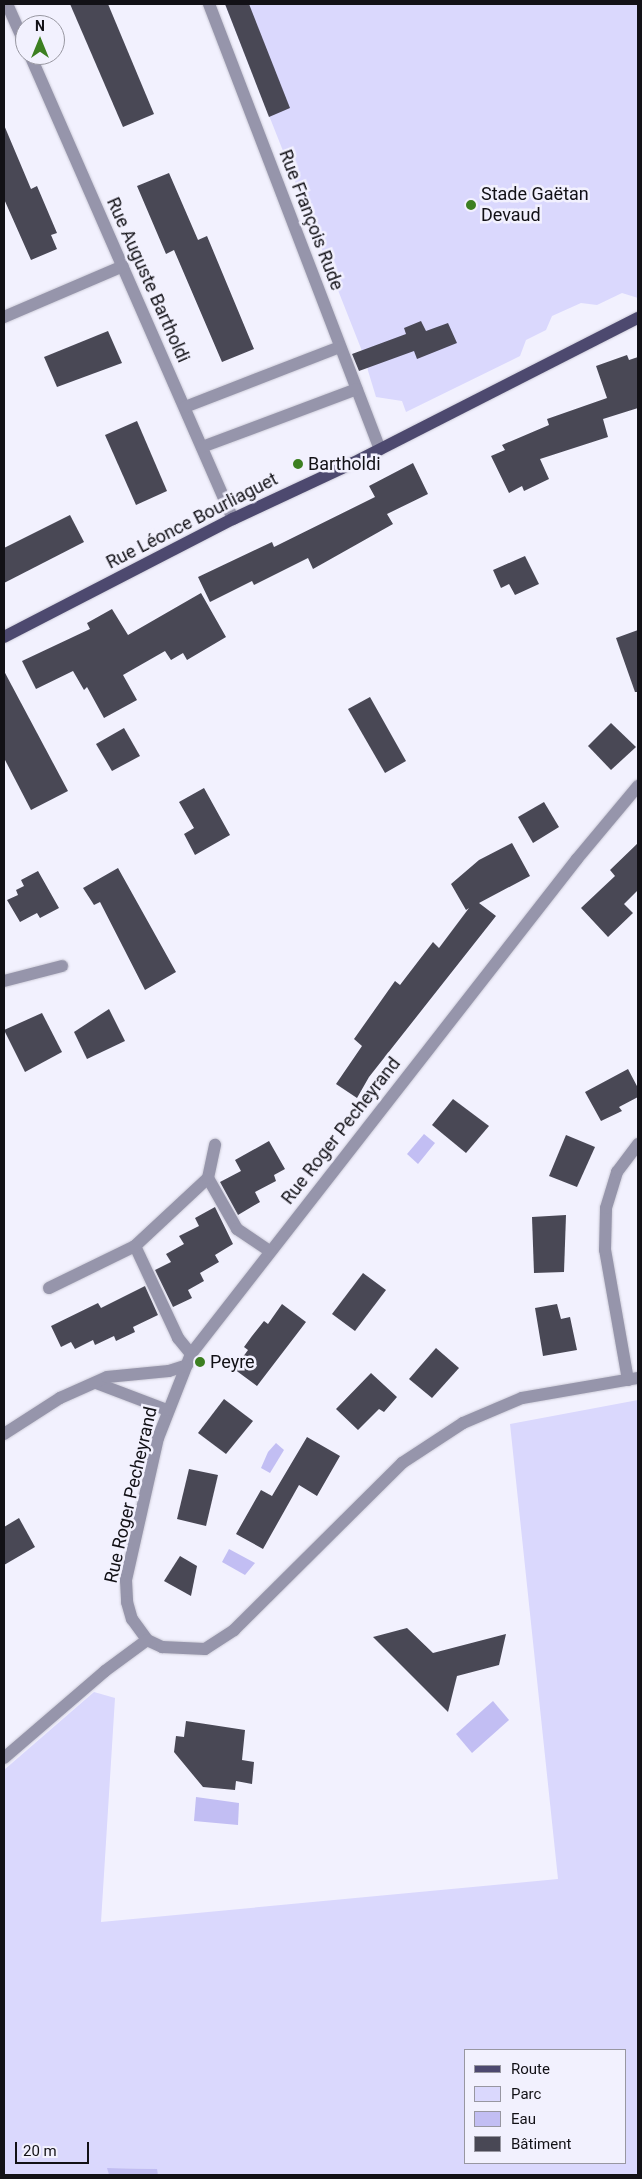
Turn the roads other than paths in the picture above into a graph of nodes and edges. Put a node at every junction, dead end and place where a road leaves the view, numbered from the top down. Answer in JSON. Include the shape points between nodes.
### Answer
{"nodes":[{"id":1,"x":7,"y":4,"type":"edge"},
{"id":2,"x":209,"y":4,"type":"edge"},
{"id":3,"x":15,"y":22,"type":"edge"},
{"id":4,"x":34,"y":65,"type":"edge"},
{"id":5,"x":123,"y":266,"type":"junction"},
{"id":6,"x":4,"y":317,"type":"edge"},
{"id":7,"x":638,"y":318,"type":"edge"},
{"id":8,"x":340,"y":347,"type":"junction"},
{"id":9,"x":357,"y":389,"type":"junction"},
{"id":10,"x":185,"y":407,"type":"junction"},
{"id":11,"x":202,"y":447,"type":"junction"},
{"id":12,"x":380,"y":449,"type":"junction"},
{"id":13,"x":233,"y":518,"type":"junction"},
{"id":14,"x":4,"y":637,"type":"edge"},
{"id":15,"x":638,"y":786,"type":"edge"},
{"id":16,"x":62,"y":966,"type":"dead end"},
{"id":17,"x":4,"y":981,"type":"edge"},
{"id":18,"x":638,"y":1144,"type":"edge"},
{"id":19,"x":215,"y":1145,"type":"dead end"},
{"id":20,"x":208,"y":1178,"type":"junction"},
{"id":21,"x":135,"y":1246,"type":"junction"},
{"id":22,"x":270,"y":1251,"type":"junction"},
{"id":23,"x":49,"y":1288,"type":"dead end"},
{"id":24,"x":189,"y":1359,"type":"junction"},
{"id":25,"x":633,"y":1379,"type":"edge"},
{"id":26,"x":96,"y":1383,"type":"junction"},
{"id":27,"x":166,"y":1410,"type":"junction"},
{"id":28,"x":4,"y":1434,"type":"edge"},
{"id":29,"x":147,"y":1640,"type":"junction"},
{"id":30,"x":4,"y":1758,"type":"edge"}],
"edges":[{"from":1,"to":3,"type":"street"},
{"from":2,"to":8,"type":"street","name":"Rue François Rude"},
{"from":4,"to":5,"type":"street","name":"Rue Auguste Bartholdi"},
{"from":5,"to":6,"type":"street"},
{"from":5,"to":10,"type":"street","name":"Rue Auguste Bartholdi"},
{"from":7,"to":12,"type":"main road","name":"Rue Léonce Bourliaguet"},
{"from":8,"to":9,"type":"street","name":"Rue François Rude"},
{"from":8,"to":10,"type":"street"},
{"from":9,"to":11,"type":"street"},
{"from":9,"to":12,"type":"street","name":"Rue François Rude"},
{"from":10,"to":11,"type":"street","name":"Rue Auguste Bartholdi"},
{"from":11,"to":13,"type":"street","name":"Rue Auguste Bartholdi"},
{"from":12,"to":13,"type":"main road","name":"Rue Léonce Bourliaguet"},
{"from":13,"to":14,"type":"main road","name":"Rue Léonce Bourliaguet"},
{"from":15,"to":22,"type":"street","name":"Rue Roger Pecheyrand","via":[[577,859]]},
{"from":16,"to":17,"type":"street"},
{"from":18,"to":25,"type":"street","via":[[617,1172],[606,1208],[605,1250]]},
{"from":19,"to":20,"type":"street"},
{"from":20,"to":21,"type":"street"},
{"from":20,"to":22,"type":"street","via":[[237,1229]]},
{"from":21,"to":23,"type":"street"},
{"from":21,"to":24,"type":"street"},
{"from":22,"to":24,"type":"street","name":"Rue Roger Pecheyrand"},
{"from":24,"to":26,"type":"street","via":[[169,1371],[106,1377]]},
{"from":24,"to":27,"type":"street","name":"Rue Roger Pecheyrand"},
{"from":25,"to":29,"type":"street","via":[[522,1398],[463,1423],[402,1464],[234,1630],[205,1649],[179,1650]]},
{"from":26,"to":27,"type":"street"},
{"from":26,"to":28,"type":"street","via":[[60,1398]]},
{"from":27,"to":29,"type":"street","name":"Rue Roger Pecheyrand","via":[[126,1580],[132,1618]]},
{"from":29,"to":30,"type":"street","via":[[105,1671]]}]}
